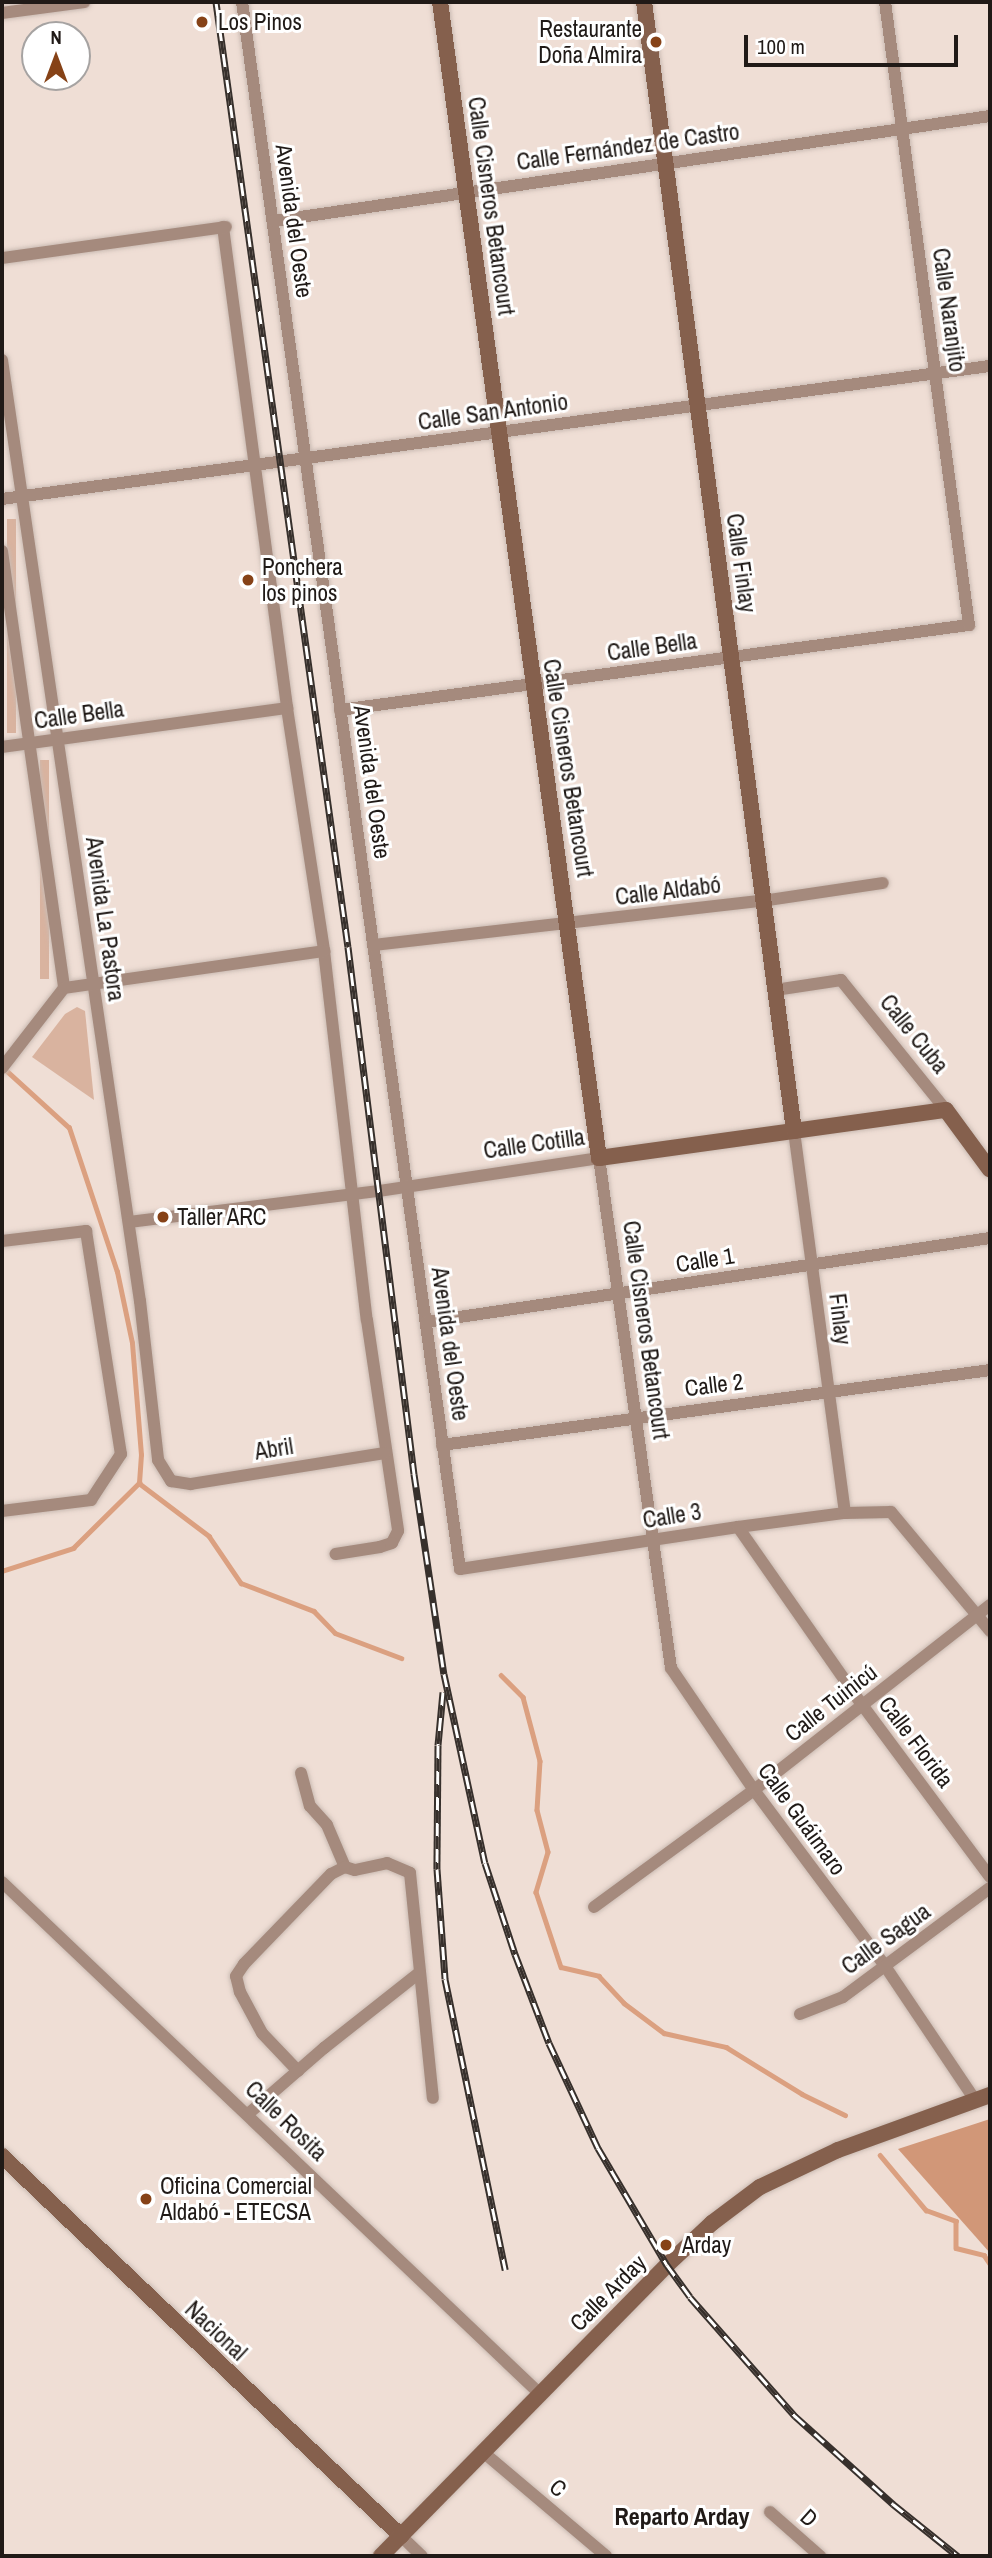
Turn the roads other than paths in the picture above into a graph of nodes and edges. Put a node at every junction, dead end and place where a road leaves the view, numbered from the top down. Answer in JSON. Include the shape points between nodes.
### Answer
{"nodes":[{"id":1,"x":84,"y":2,"type":"edge"},
{"id":2,"x":242,"y":2,"type":"edge"},
{"id":3,"x":440,"y":2,"type":"edge"},
{"id":4,"x":644,"y":2,"type":"edge"},
{"id":5,"x":885,"y":2,"type":"edge"},
{"id":6,"x":2,"y":13,"type":"edge"},
{"id":7,"x":990,"y":116,"type":"edge"},
{"id":8,"x":903,"y":128,"type":"junction"},
{"id":9,"x":665,"y":163,"type":"junction"},
{"id":10,"x":465,"y":192,"type":"junction"},
{"id":11,"x":272,"y":221,"type":"junction"},
{"id":12,"x":2,"y":258,"type":"edge"},
{"id":13,"x":2,"y":360,"type":"edge"},
{"id":14,"x":990,"y":366,"type":"edge"},
{"id":15,"x":936,"y":373,"type":"junction"},
{"id":16,"x":698,"y":405,"type":"junction"},
{"id":17,"x":500,"y":432,"type":"junction"},
{"id":18,"x":306,"y":458,"type":"junction"},
{"id":19,"x":253,"y":466,"type":"junction"},
{"id":20,"x":22,"y":497,"type":"junction"},
{"id":21,"x":2,"y":499,"type":"edge"},
{"id":22,"x":2,"y":551,"type":"edge"},
{"id":23,"x":969,"y":625,"type":"joint"},
{"id":24,"x":731,"y":657,"type":"junction"},
{"id":25,"x":532,"y":684,"type":"junction"},
{"id":26,"x":287,"y":708,"type":"junction"},
{"id":27,"x":341,"y":710,"type":"junction"},
{"id":28,"x":57,"y":740,"type":"junction"},
{"id":29,"x":29,"y":744,"type":"junction"},
{"id":30,"x":2,"y":747,"type":"edge"},
{"id":31,"x":883,"y":883,"type":"dead end"},
{"id":32,"x":762,"y":901,"type":"junction"},
{"id":33,"x":569,"y":925,"type":"junction"},
{"id":34,"x":373,"y":945,"type":"junction"},
{"id":35,"x":324,"y":951,"type":"junction"},
{"id":36,"x":93,"y":985,"type":"junction"},
{"id":37,"x":64,"y":988,"type":"junction"},
{"id":38,"x":775,"y":990,"type":"junction"},
{"id":39,"x":2,"y":1068,"type":"edge"},
{"id":40,"x":946,"y":1110,"type":"junction"},
{"id":41,"x":794,"y":1131,"type":"junction"},
{"id":42,"x":599,"y":1158,"type":"junction"},
{"id":43,"x":990,"y":1170,"type":"edge"},
{"id":44,"x":407,"y":1186,"type":"junction"},
{"id":45,"x":354,"y":1194,"type":"junction"},
{"id":46,"x":129,"y":1222,"type":"junction"},
{"id":47,"x":990,"y":1238,"type":"edge"},
{"id":48,"x":2,"y":1241,"type":"edge"},
{"id":49,"x":812,"y":1265,"type":"junction"},
{"id":50,"x":619,"y":1294,"type":"junction"},
{"id":51,"x":426,"y":1322,"type":"junction"},
{"id":52,"x":990,"y":1370,"type":"edge"},
{"id":53,"x":828,"y":1392,"type":"junction"},
{"id":54,"x":635,"y":1416,"type":"junction"},
{"id":55,"x":442,"y":1445,"type":"junction"},
{"id":56,"x":384,"y":1453,"type":"junction"},
{"id":57,"x":171,"y":1481,"type":"joint"},
{"id":58,"x":2,"y":1511,"type":"edge"},
{"id":59,"x":845,"y":1513,"type":"junction"},
{"id":60,"x":738,"y":1527,"type":"junction"},
{"id":61,"x":652,"y":1541,"type":"junction"},
{"id":62,"x":336,"y":1554,"type":"dead end"},
{"id":63,"x":460,"y":1569,"type":"joint"},
{"id":64,"x":990,"y":1605,"type":"edge"},
{"id":65,"x":977,"y":1614,"type":"junction"},
{"id":66,"x":990,"y":1631,"type":"edge"},
{"id":67,"x":863,"y":1706,"type":"junction"},
{"id":68,"x":301,"y":1773,"type":"dead end"},
{"id":69,"x":754,"y":1790,"type":"junction"},
{"id":70,"x":345,"y":1867,"type":"junction"},
{"id":71,"x":990,"y":1877,"type":"edge"},
{"id":72,"x":2,"y":1884,"type":"edge"},
{"id":73,"x":990,"y":1888,"type":"edge"},
{"id":74,"x":594,"y":1908,"type":"dead end"},
{"id":75,"x":885,"y":1966,"type":"junction"},
{"id":76,"x":419,"y":1973,"type":"junction"},
{"id":77,"x":800,"y":2014,"type":"dead end"},
{"id":78,"x":298,"y":2071,"type":"junction"},
{"id":79,"x":433,"y":2098,"type":"dead end"},
{"id":80,"x":982,"y":2098,"type":"edge"},
{"id":81,"x":248,"y":2114,"type":"junction"},
{"id":82,"x":2,"y":2156,"type":"edge"},
{"id":83,"x":540,"y":2394,"type":"junction"},
{"id":84,"x":483,"y":2452,"type":"junction"},
{"id":85,"x":770,"y":2512,"type":"dead end"},
{"id":86,"x":401,"y":2536,"type":"junction"},
{"id":87,"x":381,"y":2556,"type":"edge"},
{"id":88,"x":422,"y":2556,"type":"edge"},
{"id":89,"x":606,"y":2556,"type":"edge"},
{"id":90,"x":820,"y":2556,"type":"edge"}],
"edges":[{"from":1,"to":6,"type":"street"},
{"from":2,"to":11,"type":"street","name":"Avenida del Oeste"},
{"from":3,"to":10,"type":"street","name":"Calle Cisneros Betancourt"},
{"from":4,"to":9,"type":"street","name":"Calle Finlay"},
{"from":5,"to":8,"type":"street","name":"Calle Naranjito"},
{"from":7,"to":8,"type":"street","name":"Calle Fernández de Castro"},
{"from":8,"to":9,"type":"street","name":"Calle Fernández de Castro"},
{"from":8,"to":15,"type":"street","name":"Calle Naranjito"},
{"from":9,"to":10,"type":"street","name":"Calle Fernández de Castro"},
{"from":9,"to":16,"type":"street","name":"Calle Finlay"},
{"from":10,"to":11,"type":"street","name":"Calle Fernández de Castro"},
{"from":10,"to":17,"type":"street","name":"Calle Cisneros Betancourt"},
{"from":11,"to":18,"type":"street","name":"Avenida del Oeste"},
{"from":12,"to":19,"type":"street","via":[[225,227]]},
{"from":13,"to":20,"type":"street","name":"Avenida La Pastora"},
{"from":14,"to":15,"type":"street","name":"Calle San Antonio"},
{"from":15,"to":16,"type":"street","name":"Calle San Antonio"},
{"from":15,"to":23,"type":"street","name":"Calle Naranjito"},
{"from":16,"to":17,"type":"street","name":"Calle San Antonio"},
{"from":16,"to":24,"type":"street","name":"Calle Finlay"},
{"from":17,"to":18,"type":"street","name":"Calle San Antonio"},
{"from":17,"to":25,"type":"street","name":"Calle Cisneros Betancourt"},
{"from":18,"to":19,"type":"street","name":"Calle San Antonio"},
{"from":18,"to":27,"type":"street","name":"Avenida del Oeste"},
{"from":19,"to":20,"type":"street","name":"Calle San Antonio"},
{"from":19,"to":26,"type":"street"},
{"from":20,"to":21,"type":"street","name":"Calle San Antonio"},
{"from":20,"to":28,"type":"street","name":"Avenida La Pastora"},
{"from":22,"to":29,"type":"street"},
{"from":23,"to":24,"type":"street","name":"Calle Bella"},
{"from":24,"to":25,"type":"street","name":"Calle Bella"},
{"from":24,"to":32,"type":"street","name":"Calle Finlay"},
{"from":25,"to":27,"type":"street","name":"Calle Bella"},
{"from":25,"to":33,"type":"street","name":"Calle Cisneros Betancourt"},
{"from":26,"to":28,"type":"street","name":"Calle Bella"},
{"from":26,"to":35,"type":"street"},
{"from":27,"to":34,"type":"street","name":"Avenida del Oeste"},
{"from":28,"to":29,"type":"street","name":"Calle Bella"},
{"from":28,"to":36,"type":"street","name":"Avenida La Pastora"},
{"from":29,"to":30,"type":"street","name":"Calle Bella"},
{"from":29,"to":37,"type":"street"},
{"from":31,"to":32,"type":"street","name":"Calle Aldabó"},
{"from":32,"to":33,"type":"street","name":"Calle Aldabó"},
{"from":32,"to":38,"type":"street","name":"Calle Finlay"},
{"from":33,"to":34,"type":"street","name":"Calle Aldabó"},
{"from":33,"to":42,"type":"street","name":"Calle Cisneros Betancourt"},
{"from":34,"to":44,"type":"street","name":"Avenida del Oeste"},
{"from":35,"to":36,"type":"street"},
{"from":35,"to":45,"type":"street"},
{"from":36,"to":37,"type":"street"},
{"from":36,"to":46,"type":"street","name":"Avenida La Pastora"},
{"from":37,"to":39,"type":"street"},
{"from":38,"to":40,"type":"street","name":"Calle Cuba","via":[[841,980]]},
{"from":38,"to":41,"type":"street","name":"Calle Finlay"},
{"from":40,"to":41,"type":"street","name":"Calle Cotilla"},
{"from":40,"to":43,"type":"street","name":"Calle Cuba"},
{"from":41,"to":42,"type":"street","name":"Calle Cotilla"},
{"from":41,"to":49,"type":"street","name":"Finlay"},
{"from":42,"to":44,"type":"street","name":"Calle Cotilla"},
{"from":42,"to":50,"type":"street","name":"Calle Cisneros Betancourt"},
{"from":44,"to":45,"type":"street","name":"Calle Cotilla"},
{"from":44,"to":51,"type":"street","name":"Avenida del Oeste"},
{"from":45,"to":46,"type":"street","name":"Calle Cotilla"},
{"from":45,"to":56,"type":"street"},
{"from":46,"to":57,"type":"street","name":"Avenida La Pastora","via":[[158,1460]]},
{"from":47,"to":49,"type":"street","name":"Calle 1"},
{"from":48,"to":58,"type":"street","via":[[86,1231],[121,1454],[91,1500]]},
{"from":49,"to":50,"type":"street","name":"Calle 1"},
{"from":49,"to":53,"type":"street","name":"Finlay"},
{"from":50,"to":51,"type":"street","name":"Calle 1"},
{"from":50,"to":54,"type":"street","name":"Calle Cisneros Betancourt"},
{"from":51,"to":55,"type":"street","name":"Avenida del Oeste"},
{"from":52,"to":53,"type":"street","name":"Calle 2"},
{"from":53,"to":54,"type":"street","name":"Calle 2"},
{"from":53,"to":59,"type":"street","name":"Finlay"},
{"from":54,"to":55,"type":"street","name":"Calle 2"},
{"from":54,"to":61,"type":"street","name":"Calle Cisneros Betancourt"},
{"from":55,"to":63,"type":"street","name":"Avenida del Oeste"},
{"from":56,"to":57,"type":"street","name":"Abril","via":[[191,1484]]},
{"from":56,"to":62,"type":"street","via":[[398,1531],[392,1543],[380,1548]]},
{"from":59,"to":60,"type":"street","name":"Calle 3"},
{"from":59,"to":65,"type":"street","name":"Calle 3","via":[[891,1512]]},
{"from":60,"to":61,"type":"street","name":"Calle 3"},
{"from":60,"to":67,"type":"street","name":"Calle Florida"},
{"from":61,"to":63,"type":"street","name":"Calle 3"},
{"from":61,"to":69,"type":"street","name":"Calle Guáimaro","via":[[671,1668]]},
{"from":64,"to":65,"type":"street","name":"Calle Tuinicú"},
{"from":65,"to":66,"type":"street"},
{"from":65,"to":67,"type":"street","name":"Calle Tuinicú"},
{"from":67,"to":69,"type":"street","name":"Calle Tuinicú"},
{"from":67,"to":71,"type":"street","name":"Calle Florida"},
{"from":68,"to":70,"type":"street","via":[[310,1806],[327,1825]]},
{"from":69,"to":74,"type":"street","name":"Calle Tuinicú"},
{"from":69,"to":75,"type":"street","name":"Calle Guáimaro"},
{"from":70,"to":76,"type":"street","via":[[355,1870],[387,1863],[410,1873]]},
{"from":70,"to":78,"type":"street","via":[[331,1874],[236,1976],[262,2033]]},
{"from":72,"to":81,"type":"street","name":"Calle Rosita"},
{"from":73,"to":75,"type":"street","name":"Calle Sagua"},
{"from":75,"to":77,"type":"street","name":"Calle Sagua","via":[[843,1997]]},
{"from":75,"to":80,"type":"street","name":"Calle Guáimaro"},
{"from":76,"to":78,"type":"street"},
{"from":76,"to":79,"type":"street"},
{"from":78,"to":81,"type":"street"},
{"from":80,"to":83,"type":"street","name":"Calle Arday","via":[[838,2150],[760,2187],[667,2265]]},
{"from":81,"to":83,"type":"street","name":"Calle Rosita"},
{"from":82,"to":86,"type":"street","name":"Nacional"},
{"from":83,"to":84,"type":"street","name":"Calle Arday"},
{"from":84,"to":86,"type":"street","name":"Calle Arday"},
{"from":84,"to":89,"type":"street","name":"C"},
{"from":85,"to":90,"type":"street","name":"D"},
{"from":86,"to":87,"type":"street","name":"Calle Arday"},
{"from":86,"to":88,"type":"street"}]}
